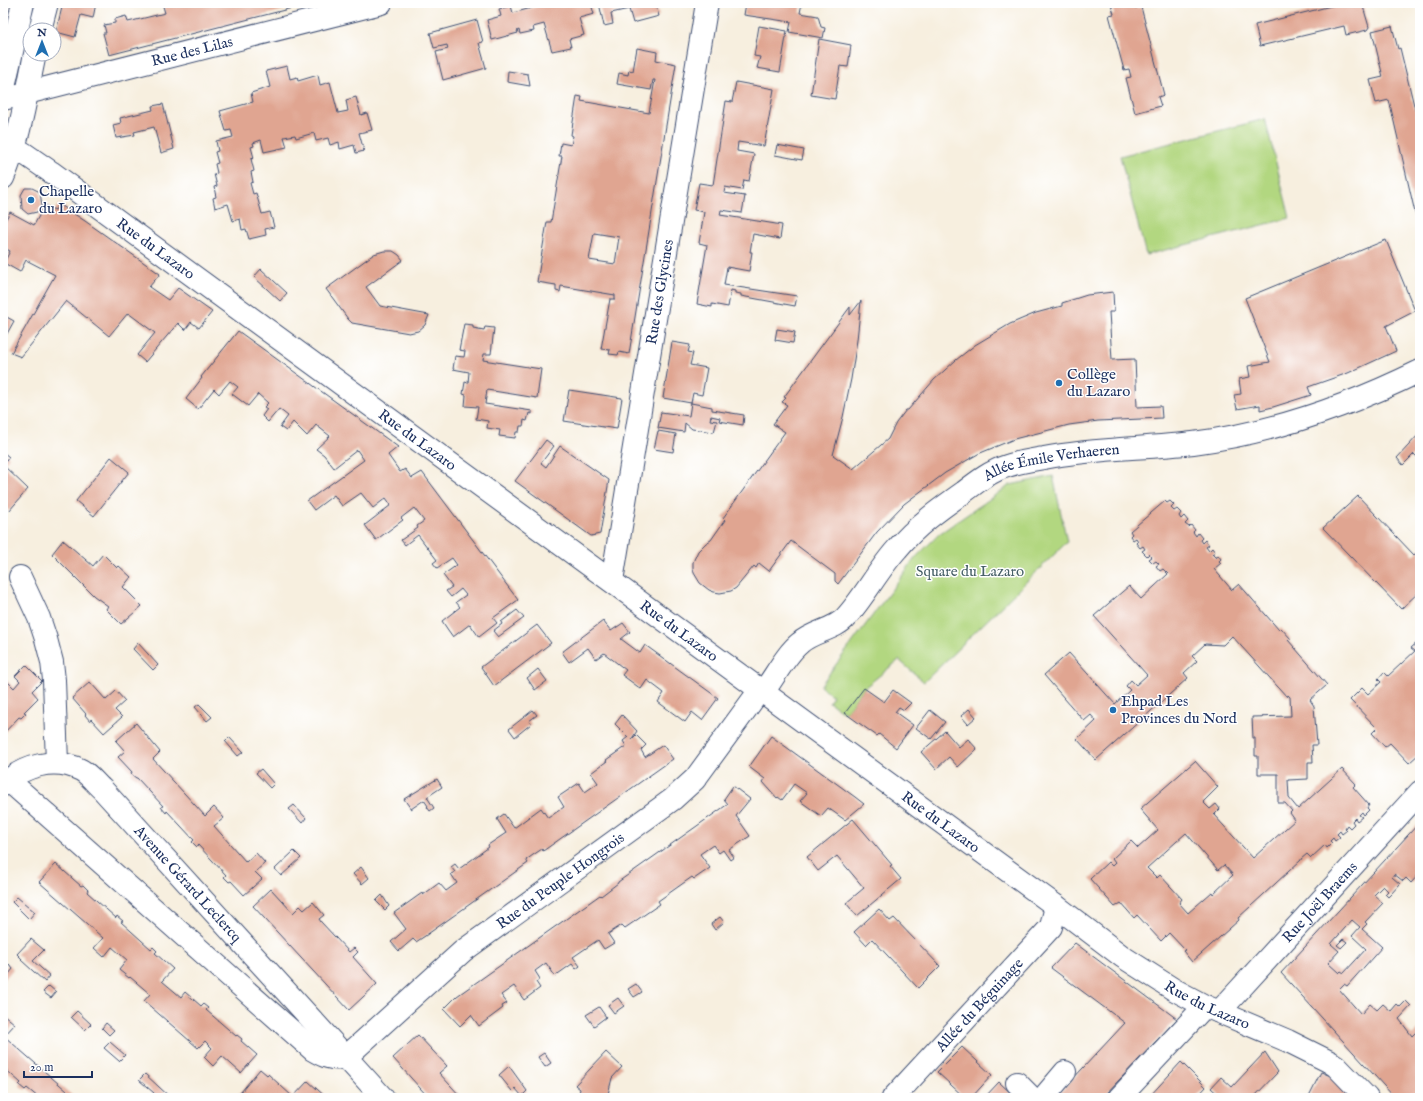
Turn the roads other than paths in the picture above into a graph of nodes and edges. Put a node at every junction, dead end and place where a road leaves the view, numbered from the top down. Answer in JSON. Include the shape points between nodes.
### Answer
{"nodes":[{"id":1,"x":23,"y":3,"type":"edge"},
{"id":2,"x":47,"y":3,"type":"edge"},
{"id":3,"x":381,"y":3,"type":"edge"},
{"id":4,"x":708,"y":3,"type":"edge"},
{"id":5,"x":42,"y":22,"type":"edge"},
{"id":6,"x":33,"y":62,"type":"edge"},
{"id":7,"x":3,"y":91,"type":"edge"},
{"id":8,"x":26,"y":94,"type":"junction"},
{"id":9,"x":3,"y":99,"type":"edge"},
{"id":10,"x":9,"y":145,"type":"edge"},
{"id":11,"x":3,"y":178,"type":"edge"},
{"id":12,"x":1420,"y":371,"type":"edge"},
{"id":13,"x":20,"y":577,"type":"dead end"},
{"id":14,"x":612,"y":581,"type":"junction"},
{"id":15,"x":761,"y":691,"type":"junction"},
{"id":16,"x":57,"y":763,"type":"junction"},
{"id":17,"x":5,"y":782,"type":"edge"},
{"id":18,"x":1420,"y":792,"type":"edge"},
{"id":19,"x":1056,"y":906,"type":"junction"},
{"id":20,"x":1212,"y":1009,"type":"junction"},
{"id":21,"x":346,"y":1057,"type":"junction"},
{"id":22,"x":1065,"y":1072,"type":"dead end"},
{"id":23,"x":1017,"y":1083,"type":"dead end"},
{"id":24,"x":382,"y":1098,"type":"edge"},
{"id":25,"x":893,"y":1098,"type":"edge"},
{"id":26,"x":1032,"y":1098,"type":"edge"},
{"id":27,"x":1043,"y":1098,"type":"edge"},
{"id":28,"x":1119,"y":1098,"type":"edge"},
{"id":29,"x":1367,"y":1098,"type":"edge"}],
"edges":[{"from":1,"to":7,"type":"street"},
{"from":2,"to":5,"type":"street"},
{"from":3,"to":8,"type":"street","name":"Rue des Lilas"},
{"from":4,"to":14,"type":"street","name":"Rue des Glycines"},
{"from":6,"to":8,"type":"street"},
{"from":8,"to":9,"type":"street","name":"Rue des Lilas"},
{"from":8,"to":10,"type":"street"},
{"from":10,"to":11,"type":"street","via":[[10,163]]},
{"from":10,"to":14,"type":"street","name":"Rue du Lazaro","via":[[51,172]]},
{"from":12,"to":15,"type":"street","name":"Allée Émile Verhaeren","via":[[1338,406],[1246,433],[1192,443],[1076,452],[1004,466],[934,513],[913,532],[896,550],[846,618],[798,644]]},
{"from":13,"to":16,"type":"street","via":[[39,618],[52,662]]},
{"from":14,"to":15,"type":"street","name":"Rue du Lazaro"},
{"from":15,"to":19,"type":"street","name":"Rue du Lazaro"},
{"from":15,"to":21,"type":"street","name":"Rue du Peuple Hongrois","via":[[686,789],[463,951]]},
{"from":16,"to":17,"type":"street","name":"Avenue Gérard Leclercq","via":[[39,765],[18,773]]},
{"from":16,"to":21,"type":"street","name":"Avenue Gérard Leclercq","via":[[82,771],[98,785]]},
{"from":17,"to":21,"type":"street","name":"Avenue Gérard Leclercq","via":[[313,1050],[335,1059]]},
{"from":18,"to":20,"type":"street","name":"Rue Joël Braems"},
{"from":19,"to":20,"type":"street","name":"Rue du Lazaro","via":[[1138,967]]},
{"from":19,"to":25,"type":"street","name":"Allée du Béguinage","via":[[1051,927]]},
{"from":20,"to":28,"type":"street","name":"Rue Joël Braems"},
{"from":20,"to":29,"type":"street","name":"Rue du Lazaro","via":[[1323,1057],[1336,1066]]},
{"from":21,"to":24,"type":"street","name":"Avenue Gérard Leclercq"},
{"from":22,"to":27,"type":"street"},
{"from":23,"to":26,"type":"street"}]}
